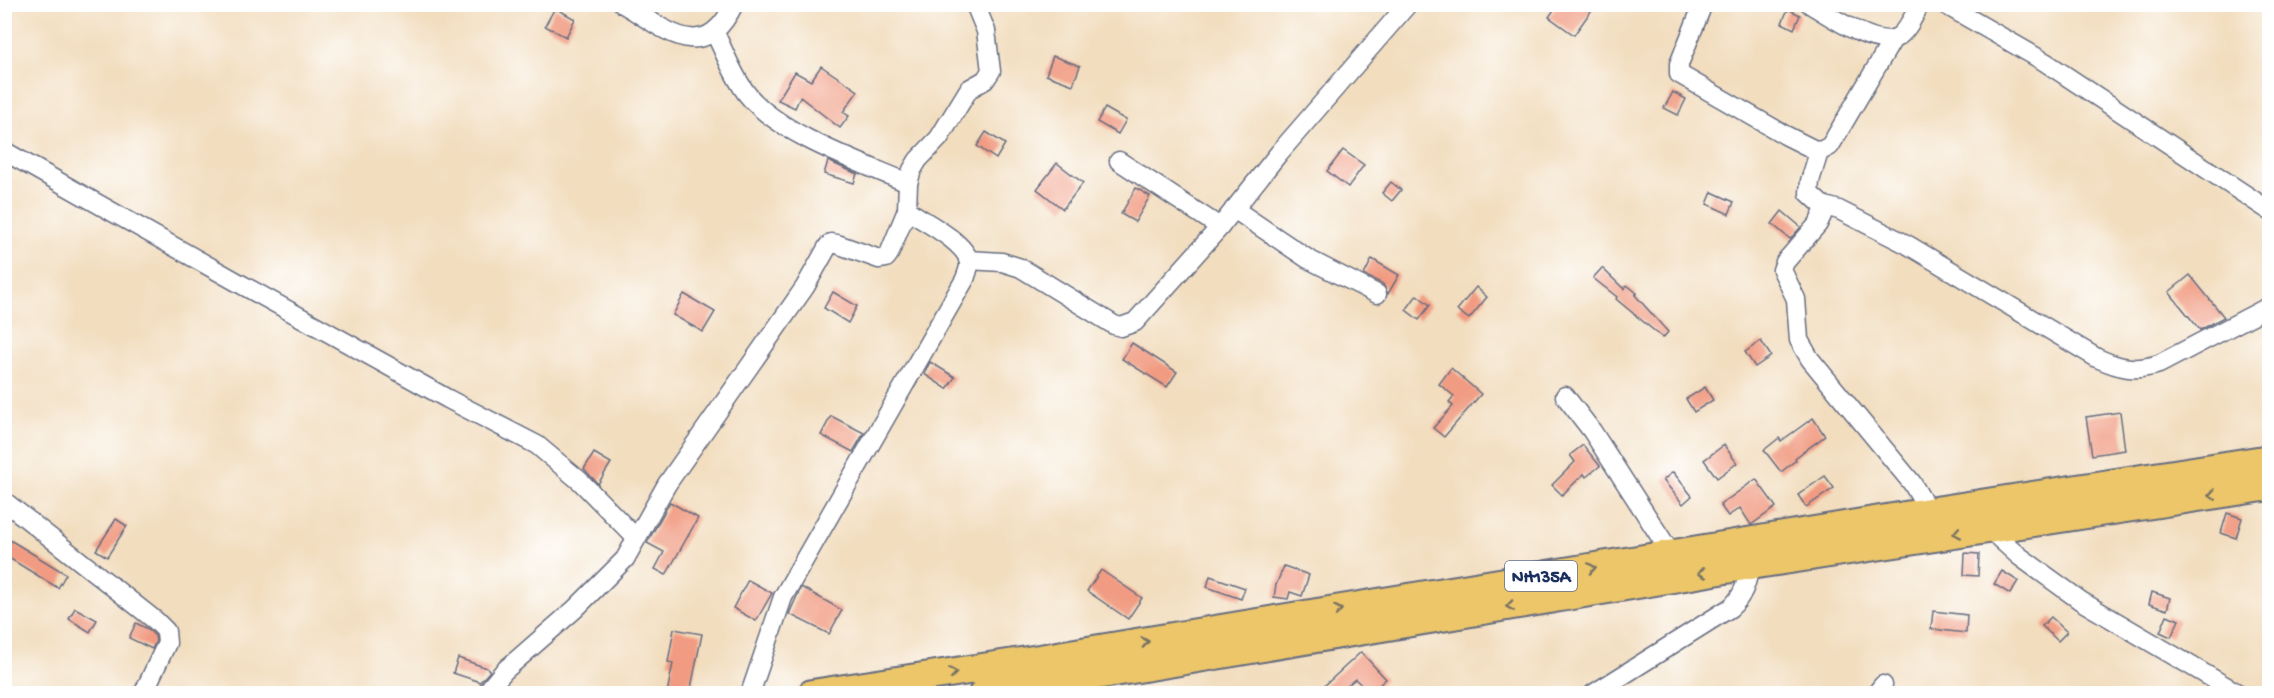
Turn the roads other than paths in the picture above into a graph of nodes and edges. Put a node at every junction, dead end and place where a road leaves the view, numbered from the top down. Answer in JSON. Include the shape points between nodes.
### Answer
{"nodes":[{"id":1,"x":623,"y":4,"type":"edge"},
{"id":2,"x":734,"y":4,"type":"edge"},
{"id":3,"x":975,"y":4,"type":"edge"},
{"id":4,"x":1408,"y":4,"type":"edge"},
{"id":5,"x":1703,"y":4,"type":"edge"},
{"id":6,"x":1810,"y":4,"type":"edge"},
{"id":7,"x":1920,"y":4,"type":"edge"},
{"id":8,"x":1944,"y":4,"type":"edge"},
{"id":9,"x":715,"y":33,"type":"junction"},
{"id":10,"x":1893,"y":39,"type":"junction"},
{"id":11,"x":4,"y":151,"type":"edge"},
{"id":12,"x":1819,"y":152,"type":"junction"},
{"id":13,"x":1119,"y":161,"type":"dead end"},
{"id":14,"x":908,"y":183,"type":"junction"},
{"id":15,"x":1822,"y":206,"type":"junction"},
{"id":16,"x":1234,"y":209,"type":"junction"},
{"id":17,"x":907,"y":210,"type":"junction"},
{"id":18,"x":2270,"y":211,"type":"edge"},
{"id":19,"x":1220,"y":227,"type":"junction"},
{"id":20,"x":969,"y":260,"type":"junction"},
{"id":21,"x":1377,"y":294,"type":"dead end"},
{"id":22,"x":2270,"y":306,"type":"edge"},
{"id":23,"x":1565,"y":396,"type":"dead end"},
{"id":24,"x":2270,"y":459,"type":"edge"},
{"id":25,"x":2270,"y":486,"type":"edge"},
{"id":26,"x":4,"y":501,"type":"edge"},
{"id":27,"x":1929,"y":512,"type":"junction"},
{"id":28,"x":1987,"y":527,"type":"junction"},
{"id":29,"x":636,"y":538,"type":"junction"},
{"id":30,"x":1672,"y":555,"type":"junction"},
{"id":31,"x":1750,"y":565,"type":"junction"},
{"id":32,"x":143,"y":693,"type":"edge"},
{"id":33,"x":485,"y":693,"type":"edge"},
{"id":34,"x":750,"y":693,"type":"edge"},
{"id":35,"x":812,"y":693,"type":"edge"},
{"id":36,"x":983,"y":693,"type":"edge"},
{"id":37,"x":1593,"y":693,"type":"edge"},
{"id":38,"x":2239,"y":693,"type":"edge"}],
"edges":[{"from":1,"to":9,"type":"street","via":[[684,38],[694,40]]},
{"from":2,"to":9,"type":"street"},
{"from":3,"to":14,"type":"street","via":[[986,31],[991,71],[985,80],[969,89],[939,138],[918,160]]},
{"from":4,"to":16,"type":"street"},
{"from":5,"to":12,"type":"street","via":[[1679,64],[1679,74]]},
{"from":6,"to":10,"type":"street","via":[[1869,36]]},
{"from":7,"to":10,"type":"street","via":[[1907,27]]},
{"from":8,"to":18,"type":"street","via":[[2045,62]]},
{"from":9,"to":14,"type":"street","via":[[737,79],[766,114],[824,147]]},
{"from":10,"to":12,"type":"street","via":[[1830,146]]},
{"from":11,"to":29,"type":"street","via":[[537,445],[580,481]]},
{"from":12,"to":15,"type":"street","via":[[1809,194]]},
{"from":13,"to":19,"type":"street"},
{"from":14,"to":17,"type":"street"},
{"from":15,"to":22,"type":"street","via":[[1839,210],[1908,245],[2097,357],[2126,369],[2159,364]]},
{"from":15,"to":27,"type":"street","via":[[1822,218],[1783,266],[1796,299],[1799,340],[1810,359],[1912,483]]},
{"from":16,"to":19,"type":"street"},
{"from":16,"to":21,"type":"street","via":[[1308,259]]},
{"from":17,"to":20,"type":"street","via":[[963,248]]},
{"from":17,"to":29,"type":"street","via":[[886,258],[879,260],[834,243],[825,249],[805,287],[667,484]]},
{"from":19,"to":20,"type":"street","via":[[1135,321],[1121,327],[1015,265]]},
{"from":20,"to":34,"type":"street","via":[[965,279],[783,597]]},
{"from":23,"to":30,"type":"street"},
{"from":24,"to":27,"type":"highway","number":"NH135A"},
{"from":25,"to":28,"type":"highway","number":"NH135A","one_way":true},
{"from":26,"to":32,"type":"street","via":[[166,631],[167,643]]},
{"from":27,"to":30,"type":"highway","number":"NH135A"},
{"from":28,"to":31,"type":"highway","number":"NH135A","one_way":true},
{"from":28,"to":38,"type":"street","via":[[2081,601]]},
{"from":29,"to":33,"type":"street","via":[[625,559],[608,578],[504,671]]},
{"from":35,"to":30,"type":"highway","number":"NH135A","one_way":true,"via":[[1044,659]]},
{"from":31,"to":36,"type":"highway","number":"NH135A","one_way":true},
{"from":31,"to":37,"type":"street","via":[[1742,594],[1730,608]]}]}
